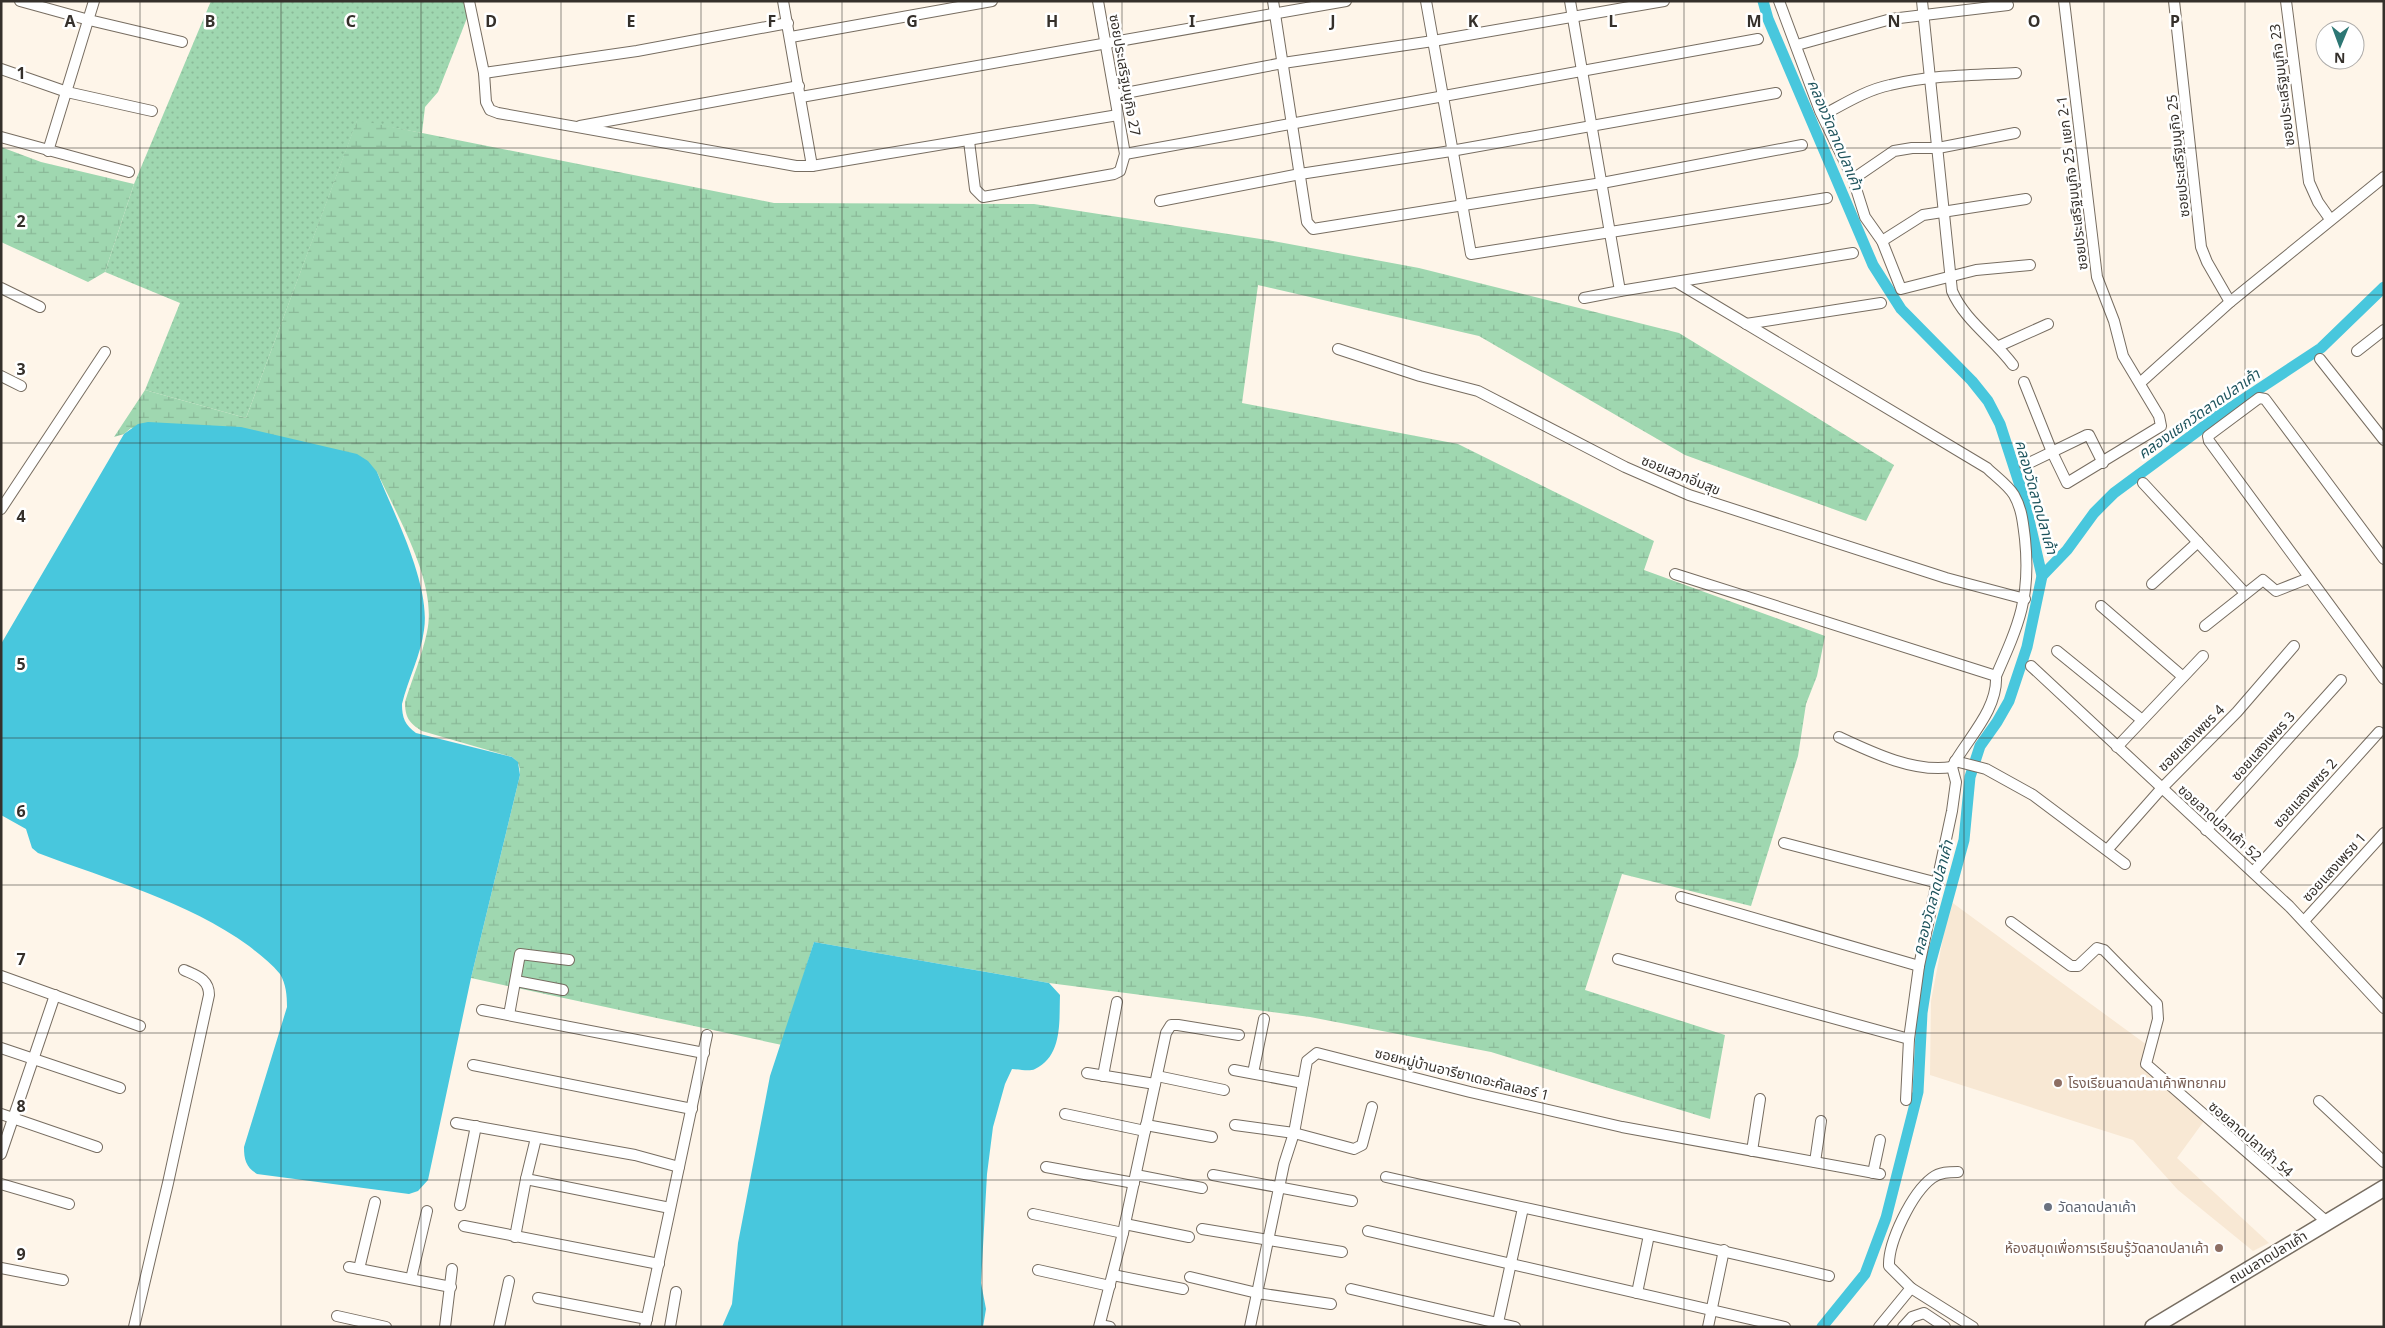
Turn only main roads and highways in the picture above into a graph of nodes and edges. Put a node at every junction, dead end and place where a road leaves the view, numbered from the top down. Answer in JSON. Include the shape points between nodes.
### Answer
{"nodes":[{"id":1,"x":2384,"y":1188,"type":"edge"},
{"id":2,"x":2152,"y":1327,"type":"edge"}],
"edges":[{"from":1,"to":2,"type":"main road","name":"ถนนลาดปลาเค้า"}]}
